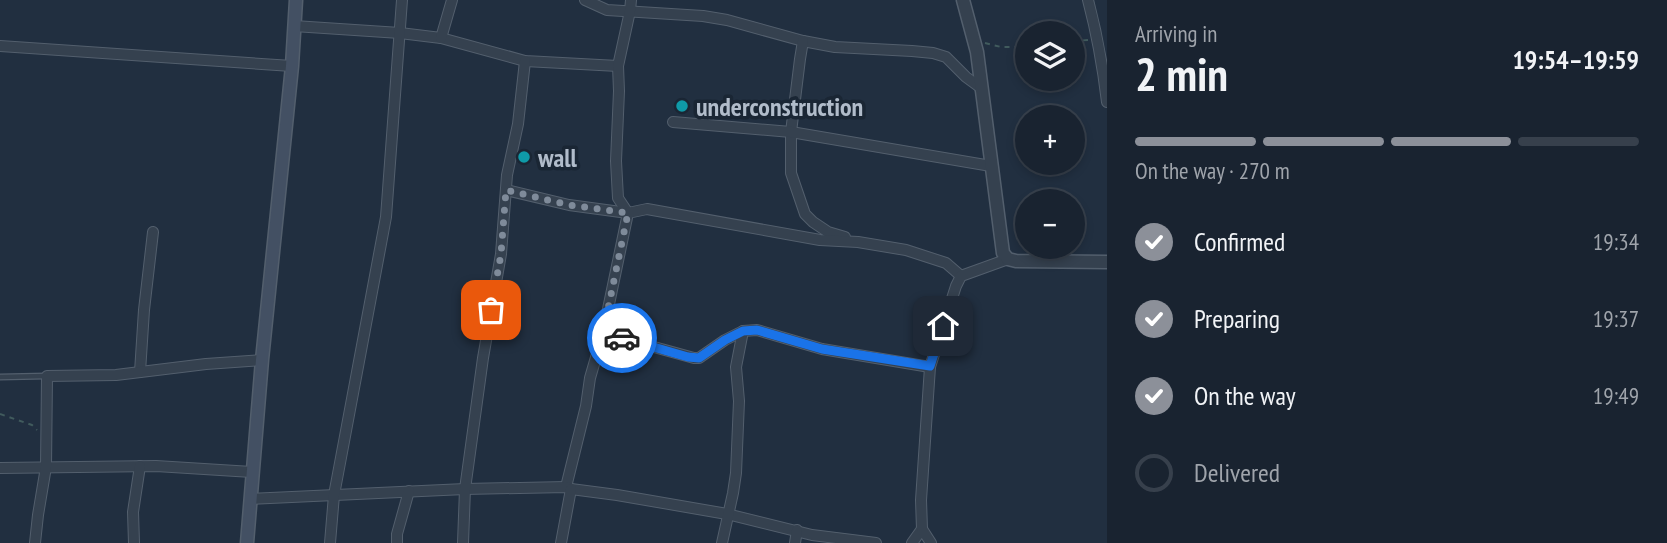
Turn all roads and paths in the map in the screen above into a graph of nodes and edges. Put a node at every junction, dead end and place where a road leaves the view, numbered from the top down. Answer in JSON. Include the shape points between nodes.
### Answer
{"nodes":[{"id":1,"x":296,"y":0,"type":"edge"},
{"id":2,"x":402,"y":0,"type":"edge"},
{"id":3,"x":452,"y":0,"type":"edge"},
{"id":4,"x":585,"y":0,"type":"edge"},
{"id":5,"x":963,"y":0,"type":"edge"},
{"id":6,"x":1088,"y":0,"type":"edge"},
{"id":7,"x":631,"y":6,"type":"edge"},
{"id":8,"x":294,"y":26,"type":"junction"},
{"id":9,"x":400,"y":33,"type":"junction"},
{"id":10,"x":441,"y":38,"type":"junction"},
{"id":11,"x":1098,"y":40,"type":"junction"},
{"id":12,"x":803,"y":41,"type":"junction"},
{"id":13,"x":1085,"y":41,"type":"edge"},
{"id":14,"x":974,"y":42,"type":"junction"},
{"id":15,"x":0,"y":46,"type":"edge"},
{"id":16,"x":1015,"y":47,"type":"edge"},
{"id":17,"x":524,"y":61,"type":"junction"},
{"id":18,"x":292,"y":66,"type":"junction"},
{"id":19,"x":618,"y":66,"type":"junction"},
{"id":20,"x":981,"y":88,"type":"junction"},
{"id":21,"x":1107,"y":97,"type":"edge"},
{"id":22,"x":673,"y":122,"type":"dead end"},
{"id":23,"x":791,"y":132,"type":"junction"},
{"id":24,"x":991,"y":166,"type":"junction"},
{"id":25,"x":506,"y":190,"type":"junction"},
{"id":26,"x":628,"y":213,"type":"junction"},
{"id":27,"x":153,"y":232,"type":"dead end"},
{"id":28,"x":858,"y":242,"type":"junction"},
{"id":29,"x":1008,"y":259,"type":"junction"},
{"id":30,"x":1107,"y":262,"type":"edge"},
{"id":31,"x":961,"y":276,"type":"junction"},
{"id":32,"x":743,"y":331,"type":"junction"},
{"id":33,"x":603,"y":333,"type":"junction"},
{"id":34,"x":261,"y":360,"type":"junction"},
{"id":35,"x":930,"y":366,"type":"junction"},
{"id":36,"x":140,"y":372,"type":"junction"},
{"id":37,"x":47,"y":376,"type":"junction"},
{"id":38,"x":0,"y":377,"type":"edge"},
{"id":39,"x":0,"y":414,"type":"edge"},
{"id":40,"x":47,"y":440,"type":"junction"},
{"id":41,"x":140,"y":466,"type":"junction"},
{"id":42,"x":46,"y":467,"type":"junction"},
{"id":43,"x":0,"y":468,"type":"edge"},
{"id":44,"x":253,"y":472,"type":"junction"},
{"id":45,"x":465,"y":488,"type":"junction"},
{"id":46,"x":569,"y":488,"type":"junction"},
{"id":47,"x":409,"y":491,"type":"junction"},
{"id":48,"x":334,"y":495,"type":"junction"},
{"id":49,"x":250,"y":499,"type":"junction"},
{"id":50,"x":727,"y":514,"type":"junction"},
{"id":51,"x":922,"y":529,"type":"junction"},
{"id":52,"x":797,"y":530,"type":"junction"},
{"id":53,"x":36,"y":543,"type":"edge"},
{"id":54,"x":134,"y":543,"type":"edge"},
{"id":55,"x":247,"y":543,"type":"edge"},
{"id":56,"x":330,"y":543,"type":"edge"},
{"id":57,"x":397,"y":543,"type":"edge"},
{"id":58,"x":463,"y":543,"type":"edge"},
{"id":59,"x":561,"y":543,"type":"edge"},
{"id":60,"x":722,"y":543,"type":"edge"},
{"id":61,"x":794,"y":543,"type":"edge"},
{"id":62,"x":876,"y":543,"type":"edge"},
{"id":63,"x":912,"y":543,"type":"edge"},
{"id":64,"x":931,"y":543,"type":"edge"}],
"edges":[{"from":1,"to":8,"type":"main road"},
{"from":2,"to":9,"type":"street"},
{"from":3,"to":10,"type":"street"},
{"from":4,"to":7,"type":"street","via":[[607,9]]},
{"from":5,"to":14,"type":"street"},
{"from":6,"to":11,"type":"street"},
{"from":7,"to":12,"type":"street","via":[[715,18]]},
{"from":7,"to":19,"type":"street"},
{"from":8,"to":9,"type":"street"},
{"from":8,"to":18,"type":"main road"},
{"from":9,"to":10,"type":"street"},
{"from":9,"to":48,"type":"street","via":[[386,217]]},
{"from":10,"to":17,"type":"street"},
{"from":11,"to":13,"type":"path"},
{"from":11,"to":21,"type":"street"},
{"from":12,"to":20,"type":"street","via":[[946,57]]},
{"from":12,"to":23,"type":"street"},
{"from":14,"to":16,"type":"path"},
{"from":14,"to":20,"type":"street"},
{"from":15,"to":18,"type":"street"},
{"from":17,"to":19,"type":"street"},
{"from":17,"to":25,"type":"street"},
{"from":18,"to":34,"type":"main road"},
{"from":19,"to":26,"type":"street","via":[[616,192]]},
{"from":20,"to":24,"type":"street"},
{"from":22,"to":23,"type":"street"},
{"from":23,"to":24,"type":"street"},
{"from":23,"to":28,"type":"street","via":[[790,173],[805,214],[828,232]]},
{"from":24,"to":29,"type":"street","via":[[1001,247]]},
{"from":25,"to":26,"type":"street"},
{"from":25,"to":45,"type":"street","via":[[501,254]]},
{"from":26,"to":28,"type":"street","via":[[647,209],[820,240]]},
{"from":26,"to":33,"type":"street"},
{"from":27,"to":36,"type":"street"},
{"from":28,"to":31,"type":"street","via":[[946,262]]},
{"from":29,"to":30,"type":"street"},
{"from":29,"to":31,"type":"street"},
{"from":31,"to":35,"type":"street"},
{"from":32,"to":33,"type":"street","via":[[699,358]]},
{"from":32,"to":35,"type":"street","via":[[757,330],[822,349]]},
{"from":32,"to":50,"type":"street","via":[[736,367],[736,473]]},
{"from":33,"to":46,"type":"street"},
{"from":34,"to":36,"type":"street"},
{"from":34,"to":44,"type":"main road"},
{"from":35,"to":51,"type":"street"},
{"from":36,"to":37,"type":"street"},
{"from":37,"to":38,"type":"lane"},
{"from":37,"to":40,"type":"street"},
{"from":39,"to":40,"type":"path","via":[[32,425]]},
{"from":40,"to":42,"type":"street"},
{"from":41,"to":42,"type":"street"},
{"from":41,"to":44,"type":"street"},
{"from":41,"to":54,"type":"street"},
{"from":42,"to":43,"type":"street"},
{"from":42,"to":53,"type":"street"},
{"from":44,"to":49,"type":"main road"},
{"from":45,"to":46,"type":"street"},
{"from":45,"to":47,"type":"street"},
{"from":45,"to":58,"type":"street"},
{"from":46,"to":50,"type":"street"},
{"from":46,"to":59,"type":"street"},
{"from":47,"to":48,"type":"street"},
{"from":47,"to":57,"type":"street"},
{"from":48,"to":49,"type":"street"},
{"from":48,"to":56,"type":"street"},
{"from":49,"to":55,"type":"main road"},
{"from":50,"to":52,"type":"street"},
{"from":50,"to":60,"type":"street"},
{"from":51,"to":63,"type":"street"},
{"from":51,"to":64,"type":"street"},
{"from":52,"to":61,"type":"street"},
{"from":52,"to":62,"type":"street"}]}
